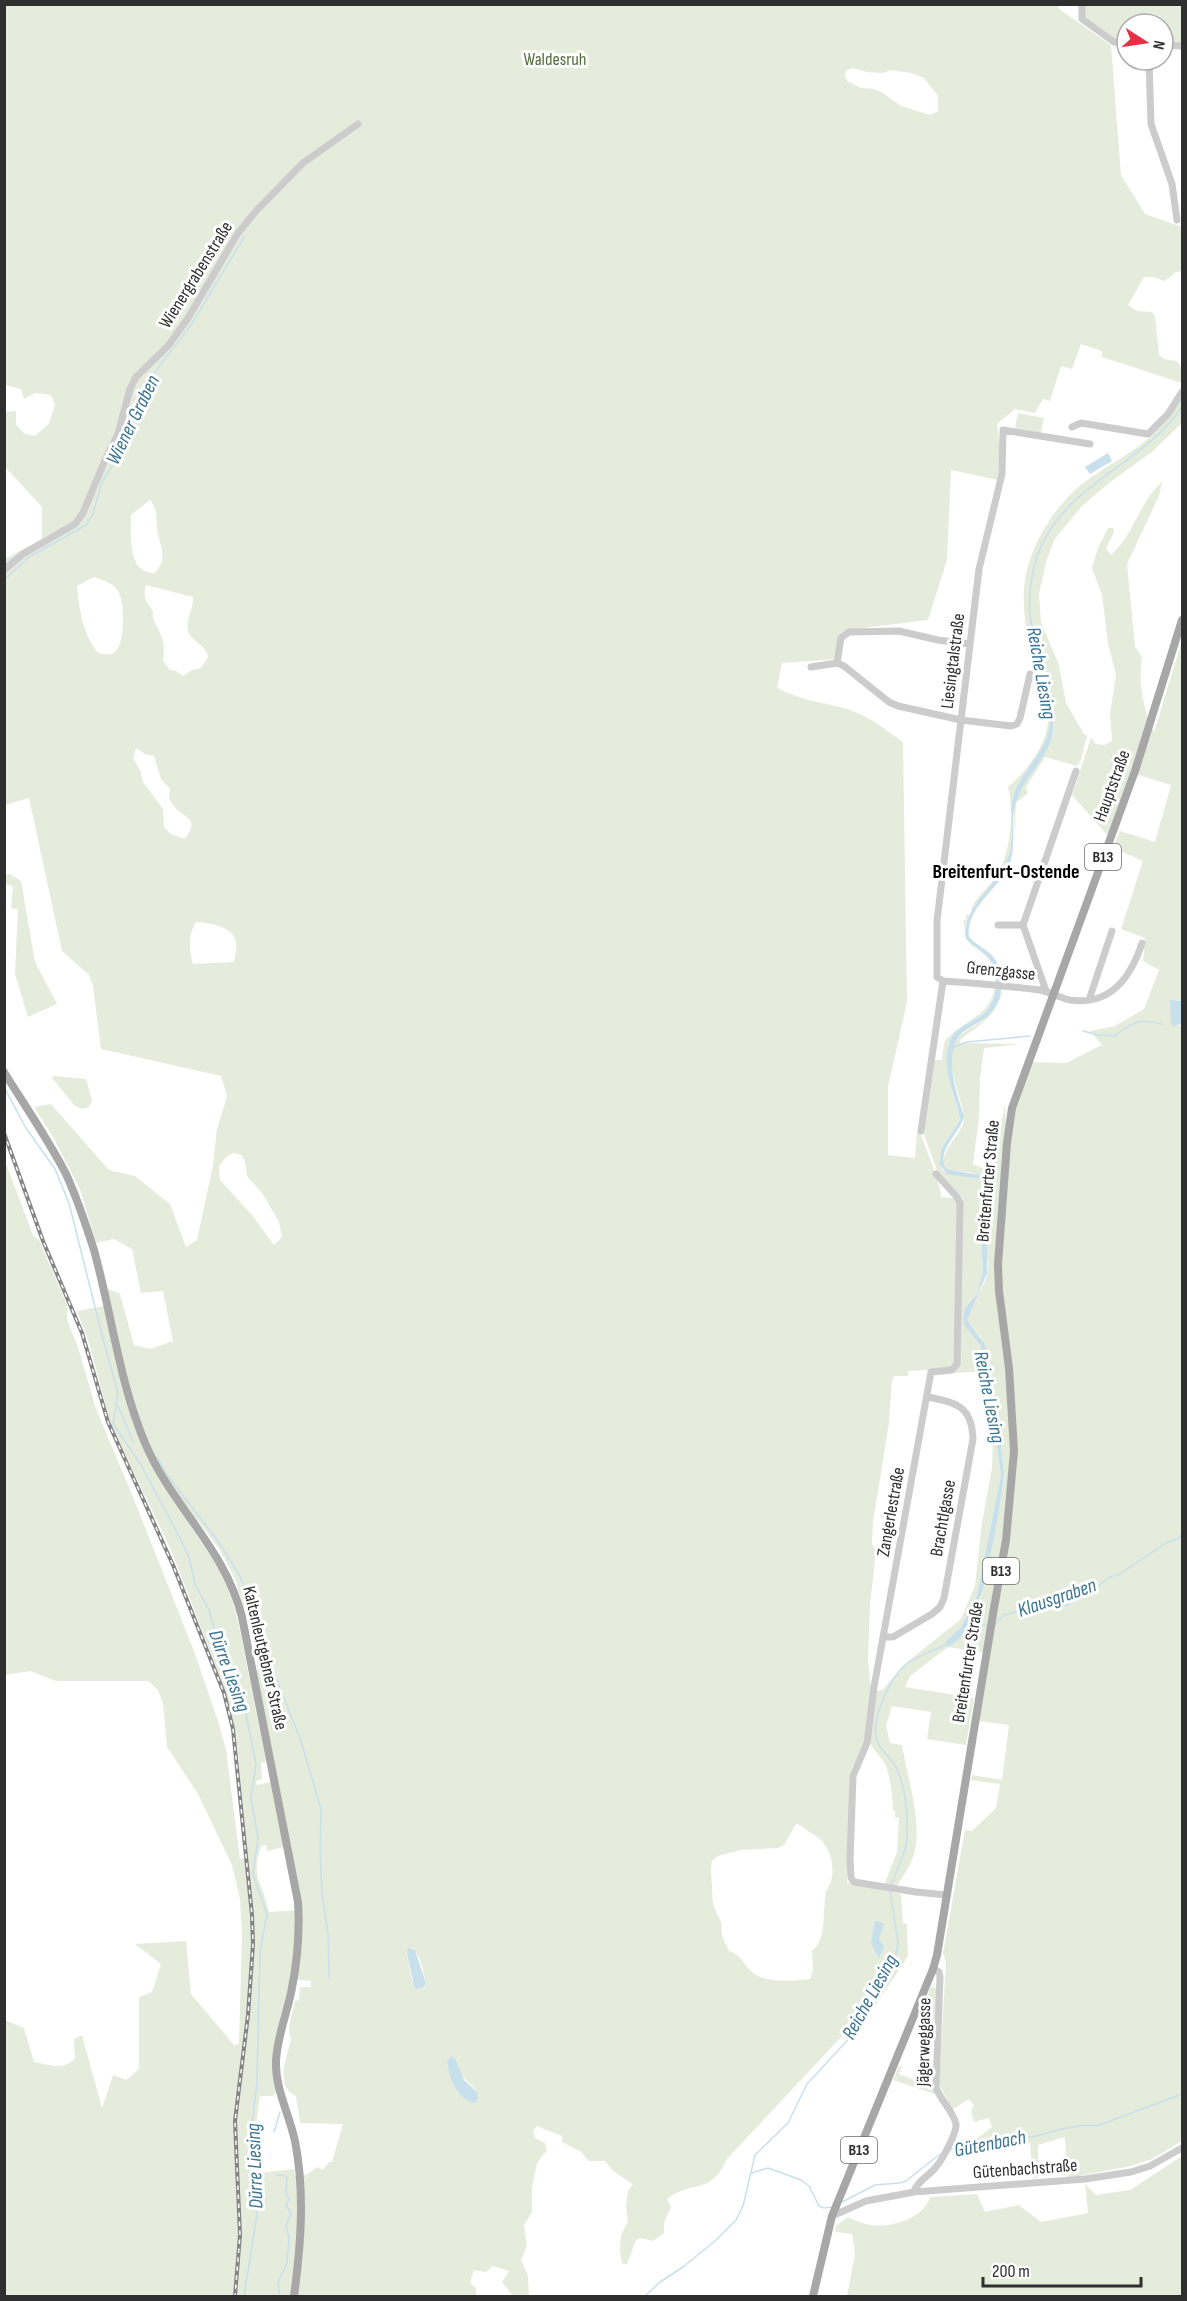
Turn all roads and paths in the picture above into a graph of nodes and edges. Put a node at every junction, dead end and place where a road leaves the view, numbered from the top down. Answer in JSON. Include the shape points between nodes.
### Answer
{"nodes":[{"id":1,"x":1082,"y":4,"type":"edge"},
{"id":2,"x":1115,"y":42,"type":"edge"},
{"id":3,"x":1149,"y":72,"type":"edge"},
{"id":4,"x":358,"y":124,"type":"dead end"},
{"id":5,"x":1177,"y":220,"type":"dead end"},
{"id":6,"x":1182,"y":392,"type":"edge"},
{"id":7,"x":1072,"y":427,"type":"dead end"},
{"id":8,"x":1090,"y":444,"type":"dead end"},
{"id":9,"x":4,"y":570,"type":"edge"},
{"id":10,"x":1182,"y":620,"type":"edge"},
{"id":11,"x":969,"y":644,"type":"junction"},
{"id":12,"x":837,"y":663,"type":"junction"},
{"id":13,"x":811,"y":667,"type":"dead end"},
{"id":14,"x":1030,"y":674,"type":"dead end"},
{"id":15,"x":961,"y":720,"type":"junction"},
{"id":16,"x":1076,"y":771,"type":"dead end"},
{"id":17,"x":998,"y":925,"type":"dead end"},
{"id":18,"x":1023,"y":925,"type":"junction"},
{"id":19,"x":1112,"y":932,"type":"dead end"},
{"id":20,"x":1142,"y":943,"type":"dead end"},
{"id":21,"x":943,"y":981,"type":"junction"},
{"id":22,"x":1050,"y":993,"type":"junction"},
{"id":23,"x":1089,"y":1000,"type":"junction"},
{"id":24,"x":1036,"y":1043,"type":"joint"},
{"id":25,"x":4,"y":1072,"type":"edge"},
{"id":26,"x":921,"y":1131,"type":"dead end"},
{"id":27,"x":936,"y":1174,"type":"dead end"},
{"id":28,"x":927,"y":1397,"type":"junction"},
{"id":29,"x":884,"y":1637,"type":"junction"},
{"id":30,"x":947,"y":1895,"type":"junction"},
{"id":31,"x":933,"y":1969,"type":"junction"},
{"id":32,"x":1182,"y":2148,"type":"edge"},
{"id":33,"x":914,"y":2192,"type":"junction"},
{"id":34,"x":833,"y":2214,"type":"junction"},
{"id":35,"x":294,"y":2296,"type":"edge"},
{"id":36,"x":813,"y":2296,"type":"edge"}],
"edges":[{"from":1,"to":2,"type":"street","via":[[1082,20]]},
{"from":3,"to":5,"type":"street","via":[[1151,124],[1172,184]]},
{"from":4,"to":9,"type":"street","name":"Wienergrabenstraße","via":[[303,164],[238,232],[188,318],[168,346],[136,377],[118,434],[75,524],[23,554]]},
{"from":6,"to":7,"type":"street","via":[[1148,434],[1081,423]]},
{"from":8,"to":11,"type":"street","name":"Liesingtalstraße","via":[[1004,430],[1002,474],[979,569]]},
{"from":10,"to":22,"type":"main road","name":"Hauptstraße","number":"B13","via":[[1135,771]]},
{"from":11,"to":12,"type":"street","via":[[899,631],[849,632],[841,638]]},
{"from":11,"to":15,"type":"street","name":"Liesingtalstraße"},
{"from":12,"to":13,"type":"street"},
{"from":12,"to":15,"type":"street","via":[[889,702]]},
{"from":14,"to":15,"type":"street","via":[[1017,723],[1011,726]]},
{"from":15,"to":21,"type":"street","name":"Liesingtalstraße","via":[[937,921],[936,968],[937,977]]},
{"from":16,"to":18,"type":"street"},
{"from":17,"to":18,"type":"street"},
{"from":18,"to":22,"type":"street"},
{"from":19,"to":23,"type":"street"},
{"from":20,"to":23,"type":"street","via":[[1121,984],[1102,997]]},
{"from":21,"to":22,"type":"street","name":"Grenzgasse"},
{"from":21,"to":26,"type":"street"},
{"from":22,"to":23,"type":"street"},
{"from":22,"to":24,"type":"main road","name":"Hauptstraße","number":"B13"},
{"from":24,"to":30,"type":"main road","name":"Breitenfurter Straße","number":"B13","via":[[1009,1120],[998,1251],[1013,1434],[1006,1540]]},
{"from":25,"to":35,"type":"main road","name":"Kaltenleutgebner Straße","via":[[63,1168],[75,1195],[97,1261],[126,1390],[146,1445],[172,1492],[222,1564],[239,1606],[297,1902],[293,1982],[276,2060],[300,2182]]},
{"from":27,"to":28,"type":"street","name":"Zangerlestraße","via":[[960,1203],[957,1359],[954,1370],[931,1372]]},
{"from":28,"to":29,"type":"street","name":"Zangerlestraße"},
{"from":28,"to":29,"type":"street","name":"Brachtlgasse","via":[[958,1405],[967,1412],[973,1425],[973,1439],[940,1607],[894,1637]]},
{"from":29,"to":30,"type":"street","name":"Zangerlestraße","via":[[867,1743],[853,1776],[852,1881]]},
{"from":30,"to":31,"type":"main road","name":"Breitenfurter Straße","number":"B13"},
{"from":31,"to":33,"type":"street","name":"Jägerweggasse","via":[[940,1976],[936,2086],[956,2127],[942,2158]]},
{"from":31,"to":34,"type":"main road","name":"Breitenfurter Straße","number":"B13"},
{"from":32,"to":33,"type":"street","name":"Gütenbachstraße","via":[[1150,2166],[1118,2174]]},
{"from":33,"to":34,"type":"street","name":"Gütenbachstraße","via":[[866,2201]]},
{"from":34,"to":36,"type":"main road","number":"B13"}]}
